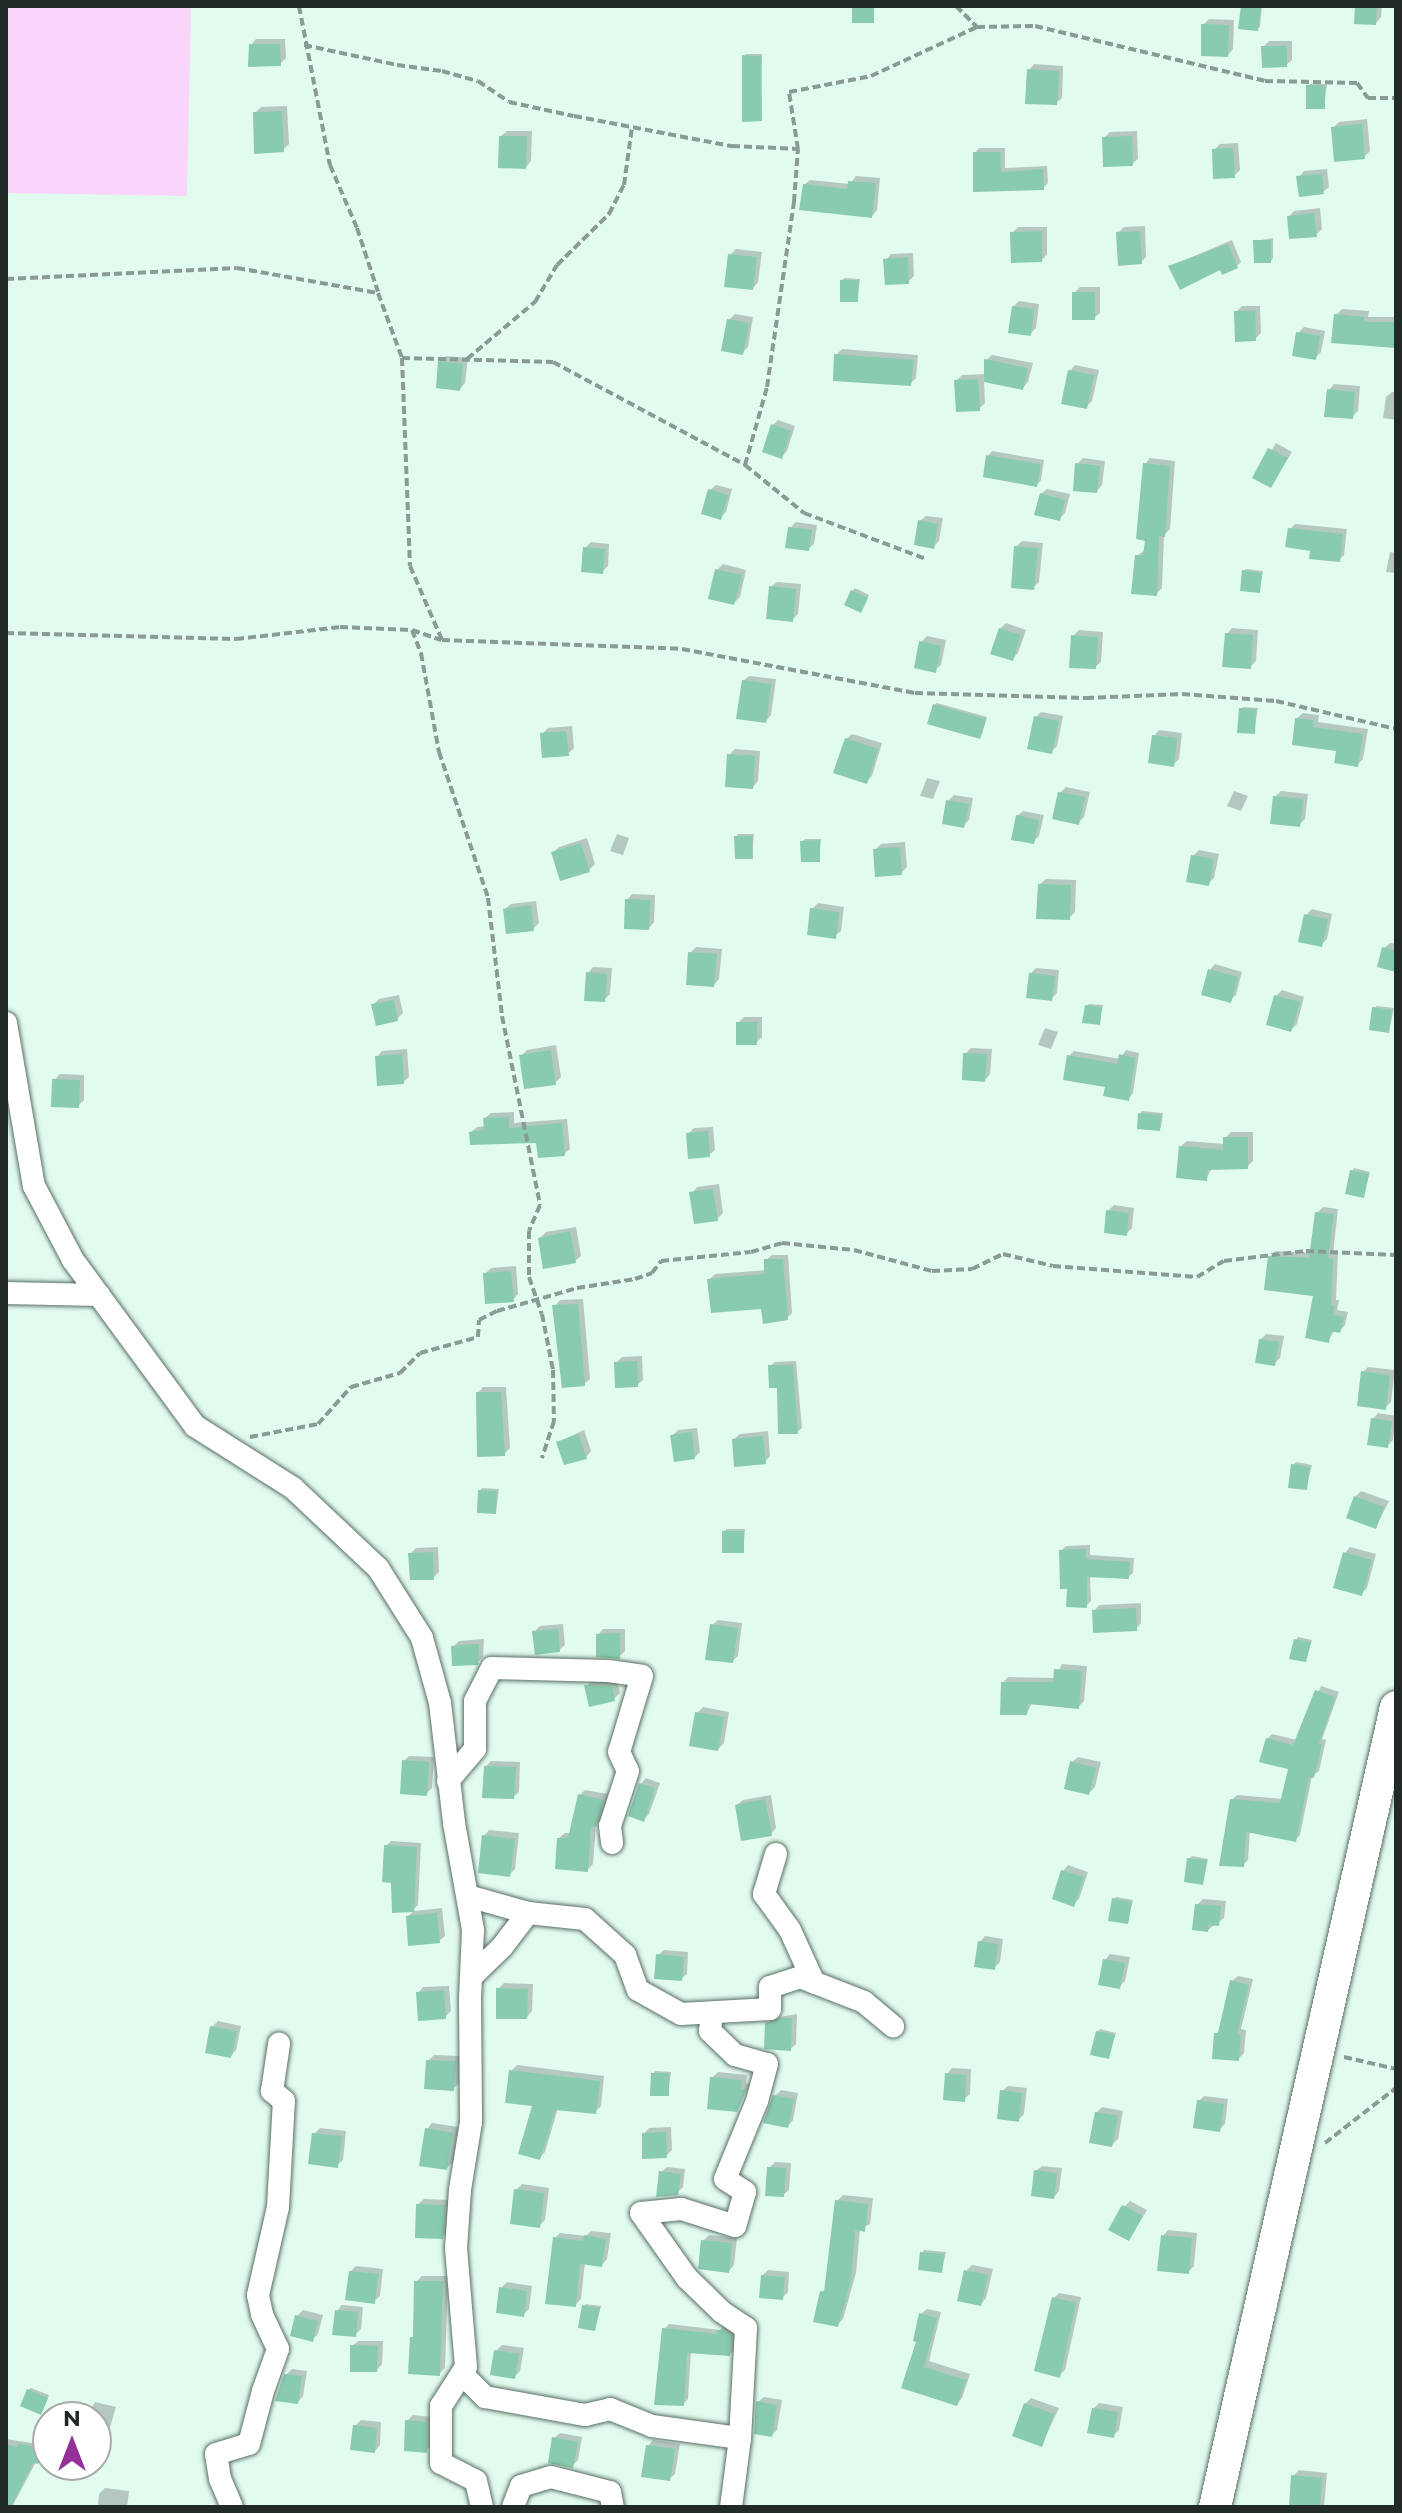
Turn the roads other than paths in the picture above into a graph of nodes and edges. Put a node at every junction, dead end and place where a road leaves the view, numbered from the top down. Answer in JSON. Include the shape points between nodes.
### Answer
{"nodes":[{"id":1,"x":6,"y":1023,"type":"edge"},
{"id":2,"x":6,"y":1293,"type":"edge"},
{"id":3,"x":99,"y":1295,"type":"junction"},
{"id":4,"x":1396,"y":1707,"type":"edge"},
{"id":5,"x":448,"y":1781,"type":"junction"},
{"id":6,"x":612,"y":1843,"type":"dead end"},
{"id":7,"x":776,"y":1854,"type":"dead end"},
{"id":8,"x":468,"y":1896,"type":"junction"},
{"id":9,"x":528,"y":1913,"type":"junction"},
{"id":10,"x":471,"y":1977,"type":"junction"},
{"id":11,"x":814,"y":1983,"type":"junction"},
{"id":12,"x":712,"y":2013,"type":"junction"},
{"id":13,"x":893,"y":2026,"type":"dead end"},
{"id":14,"x":279,"y":2044,"type":"dead end"},
{"id":15,"x":462,"y":2374,"type":"junction"},
{"id":16,"x":740,"y":2438,"type":"junction"},
{"id":17,"x":232,"y":2507,"type":"edge"},
{"id":18,"x":482,"y":2507,"type":"edge"},
{"id":19,"x":513,"y":2507,"type":"edge"},
{"id":20,"x":613,"y":2507,"type":"edge"},
{"id":21,"x":731,"y":2507,"type":"edge"},
{"id":22,"x":1215,"y":2507,"type":"edge"}],
"edges":[{"from":1,"to":3,"type":"street","via":[[34,1186],[73,1260]]},
{"from":2,"to":3,"type":"street"},
{"from":3,"to":5,"type":"street","via":[[195,1426],[293,1488],[378,1568],[422,1638],[440,1703]]},
{"from":4,"to":22,"type":"highway"},
{"from":5,"to":6,"type":"street","via":[[475,1749],[475,1701],[492,1668],[642,1676],[619,1752],[628,1771],[610,1826]]},
{"from":5,"to":8,"type":"street"},
{"from":7,"to":11,"type":"street","via":[[764,1894],[790,1930]]},
{"from":8,"to":9,"type":"street"},
{"from":8,"to":10,"type":"street"},
{"from":9,"to":10,"type":"street"},
{"from":9,"to":12,"type":"street","via":[[585,1919],[625,1955],[638,1990],[681,2014]]},
{"from":10,"to":15,"type":"street","via":[[471,2122],[456,2248],[466,2367]]},
{"from":11,"to":12,"type":"street","via":[[800,1977],[770,1987],[770,2009]]},
{"from":11,"to":13,"type":"street","via":[[864,2002]]},
{"from":12,"to":16,"type":"street","via":[[710,2031],[735,2055],[767,2064],[725,2179],[745,2192],[735,2226],[681,2209],[641,2213],[687,2278],[746,2328]]},
{"from":14,"to":17,"type":"street","via":[[272,2091],[284,2101],[278,2207],[258,2295],[278,2349],[249,2444],[216,2454]]},
{"from":15,"to":16,"type":"street","via":[[485,2397],[585,2415],[610,2409],[652,2426]]},
{"from":15,"to":18,"type":"street","via":[[441,2406],[441,2463],[476,2481]]},
{"from":16,"to":21,"type":"street"},
{"from":19,"to":20,"type":"street","via":[[521,2486],[551,2477],[610,2492]]}]}
